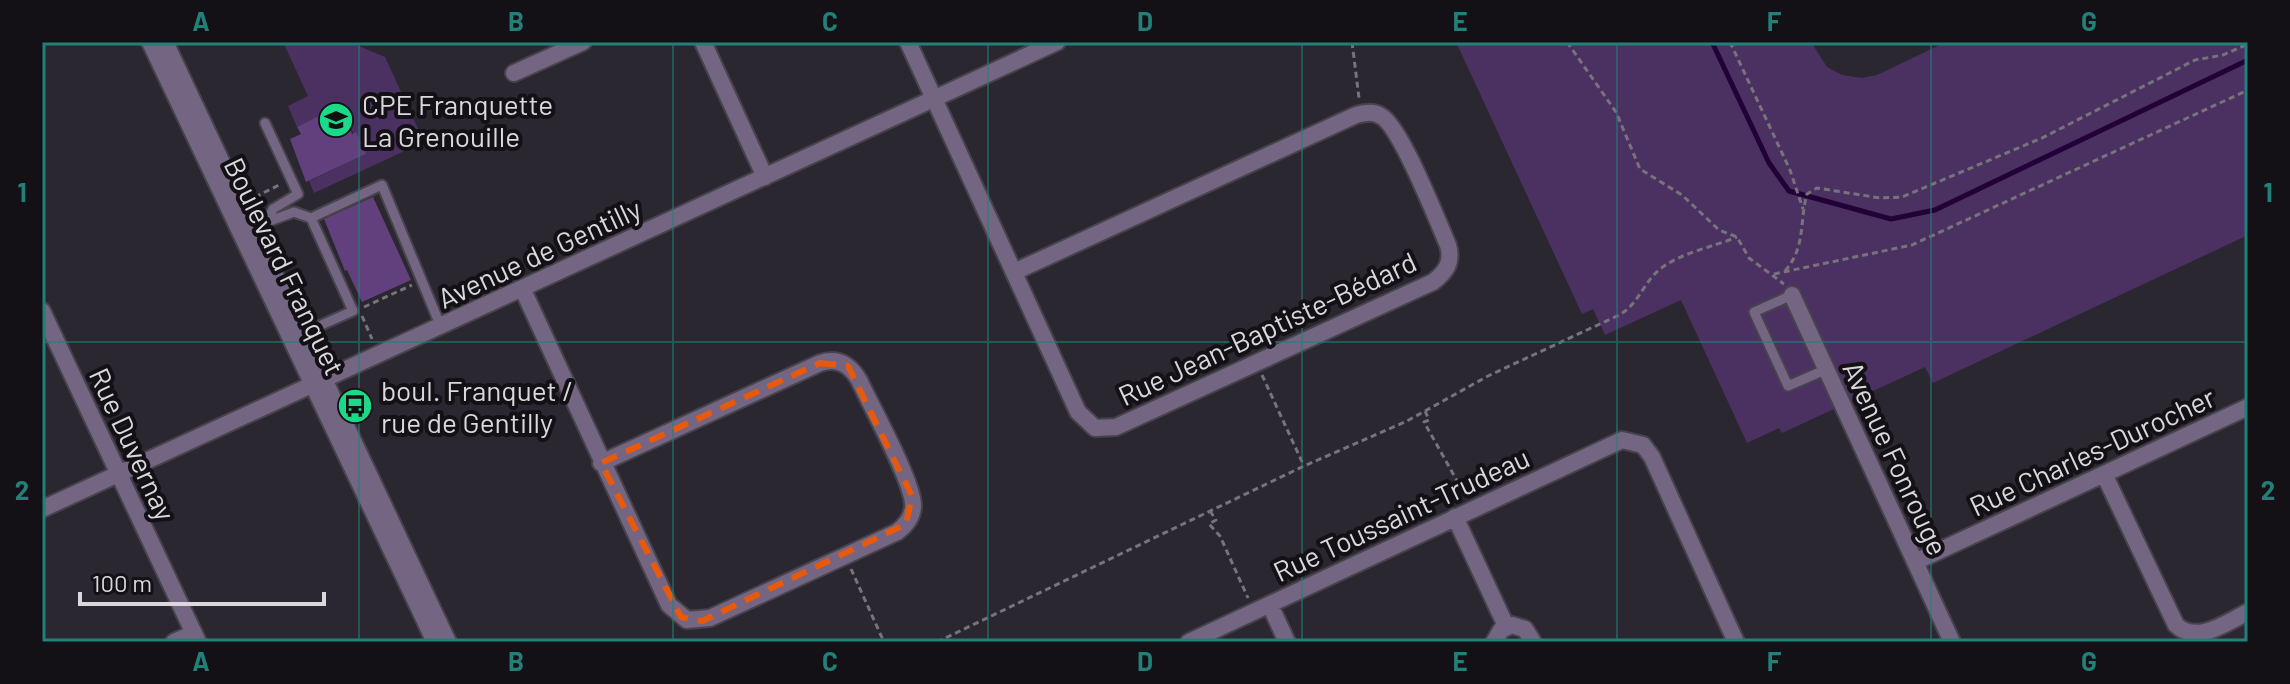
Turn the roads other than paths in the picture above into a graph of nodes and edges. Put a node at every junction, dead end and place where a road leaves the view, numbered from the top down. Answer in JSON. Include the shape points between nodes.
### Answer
{"nodes":[{"id":1,"x":150,"y":42,"type":"edge"},
{"id":2,"x":165,"y":42,"type":"edge"},
{"id":3,"x":583,"y":42,"type":"edge"},
{"id":4,"x":703,"y":42,"type":"edge"},
{"id":5,"x":908,"y":42,"type":"edge"},
{"id":6,"x":1057,"y":42,"type":"edge"},
{"id":7,"x":514,"y":73,"type":"dead end"},
{"id":8,"x":934,"y":98,"type":"junction"},
{"id":9,"x":265,"y":123,"type":"dead end"},
{"id":10,"x":765,"y":177,"type":"junction"},
{"id":11,"x":311,"y":218,"type":"junction"},
{"id":12,"x":252,"y":223,"type":"junction"},
{"id":13,"x":1014,"y":272,"type":"junction"},
{"id":14,"x":523,"y":290,"type":"junction"},
{"id":15,"x":1792,"y":295,"type":"joint"},
{"id":16,"x":42,"y":311,"type":"edge"},
{"id":17,"x":441,"y":327,"type":"junction"},
{"id":18,"x":303,"y":333,"type":"junction"},
{"id":19,"x":1827,"y":369,"type":"junction"},
{"id":20,"x":319,"y":382,"type":"junction"},
{"id":21,"x":2248,"y":407,"type":"edge"},
{"id":22,"x":601,"y":463,"type":"junction"},
{"id":23,"x":119,"y":474,"type":"junction"},
{"id":24,"x":2104,"y":474,"type":"junction"},
{"id":25,"x":42,"y":509,"type":"edge"},
{"id":26,"x":1455,"y":517,"type":"junction"},
{"id":27,"x":1915,"y":562,"type":"junction"},
{"id":28,"x":1270,"y":605,"type":"junction"},
{"id":29,"x":2248,"y":612,"type":"edge"},
{"id":30,"x":1506,"y":626,"type":"junction"},
{"id":31,"x":196,"y":638,"type":"edge"},
{"id":32,"x":174,"y":642,"type":"edge"},
{"id":33,"x":435,"y":642,"type":"edge"},
{"id":34,"x":448,"y":642,"type":"edge"},
{"id":35,"x":1189,"y":642,"type":"edge"},
{"id":36,"x":1287,"y":642,"type":"edge"},
{"id":37,"x":1494,"y":642,"type":"edge"},
{"id":38,"x":1533,"y":642,"type":"edge"},
{"id":39,"x":1736,"y":642,"type":"edge"},
{"id":40,"x":1952,"y":642,"type":"edge"}],
"edges":[{"from":1,"to":12,"type":"street","name":"Boulevard Franquet"},
{"from":2,"to":12,"type":"street","name":"Boulevard Franquet"},
{"from":3,"to":7,"type":"street"},
{"from":4,"to":10,"type":"street"},
{"from":5,"to":8,"type":"street","name":"Rue Jean-Baptiste-Bédard"},
{"from":6,"to":8,"type":"street","name":"Avenue de Gentilly"},
{"from":8,"to":10,"type":"street","name":"Avenue de Gentilly"},
{"from":8,"to":13,"type":"street","name":"Rue Jean-Baptiste-Bédard"},
{"from":9,"to":12,"type":"lane","via":[[298,194]]},
{"from":10,"to":14,"type":"street","name":"Avenue de Gentilly"},
{"from":11,"to":12,"type":"lane","via":[[294,212]]},
{"from":11,"to":17,"type":"lane","via":[[382,185]]},
{"from":11,"to":18,"type":"lane","via":[[353,311]]},
{"from":12,"to":18,"type":"street","name":"Boulevard Franquet"},
{"from":12,"to":20,"type":"street","name":"Boulevard Franquet"},
{"from":13,"to":13,"type":"street","name":"Rue Jean-Baptiste-Bédard","via":[[1369,113],[1382,116],[1397,134],[1450,251],[1447,269],[1433,282],[1109,430],[1090,425],[1078,412]]},
{"from":14,"to":17,"type":"street","name":"Avenue de Gentilly"},
{"from":14,"to":22,"type":"street"},
{"from":15,"to":19,"type":"street","name":"Avenue Fonrouge"},
{"from":15,"to":19,"type":"lane","via":[[1754,312],[1788,386]]},
{"from":16,"to":23,"type":"street","name":"Rue Duvernay"},
{"from":17,"to":20,"type":"street","name":"Avenue de Gentilly"},
{"from":18,"to":20,"type":"street","name":"Boulevard Franquet"},
{"from":19,"to":27,"type":"street","name":"Avenue Fonrouge"},
{"from":20,"to":23,"type":"street","name":"Avenue de Gentilly"},
{"from":20,"to":33,"type":"street","name":"Boulevard Franquet"},
{"from":20,"to":34,"type":"street","name":"Boulevard Franquet"},
{"from":21,"to":24,"type":"street","name":"Rue Charles-Durocher"},
{"from":22,"to":22,"type":"street","via":[[669,605],[694,621],[897,532],[913,508],[909,488],[859,380],[836,361],[820,363]]},
{"from":23,"to":25,"type":"street","name":"Avenue de Gentilly"},
{"from":23,"to":31,"type":"street","name":"Rue Duvernay"},
{"from":24,"to":27,"type":"street","name":"Rue Charles-Durocher"},
{"from":24,"to":29,"type":"street","via":[[2166,608],[2182,630],[2203,633]]},
{"from":26,"to":28,"type":"street","name":"Rue Toussaint-Trudeau"},
{"from":26,"to":30,"type":"street"},
{"from":26,"to":39,"type":"street","name":"Rue Toussaint-Trudeau","via":[[1611,443],[1636,442],[1652,457]]},
{"from":27,"to":40,"type":"street","name":"Avenue Fonrouge"},
{"from":28,"to":35,"type":"street","name":"Rue Toussaint-Trudeau"},
{"from":28,"to":36,"type":"street"},
{"from":30,"to":37,"type":"street"},
{"from":30,"to":38,"type":"street","via":[[1525,629]]},
{"from":31,"to":32,"type":"street"}]}
